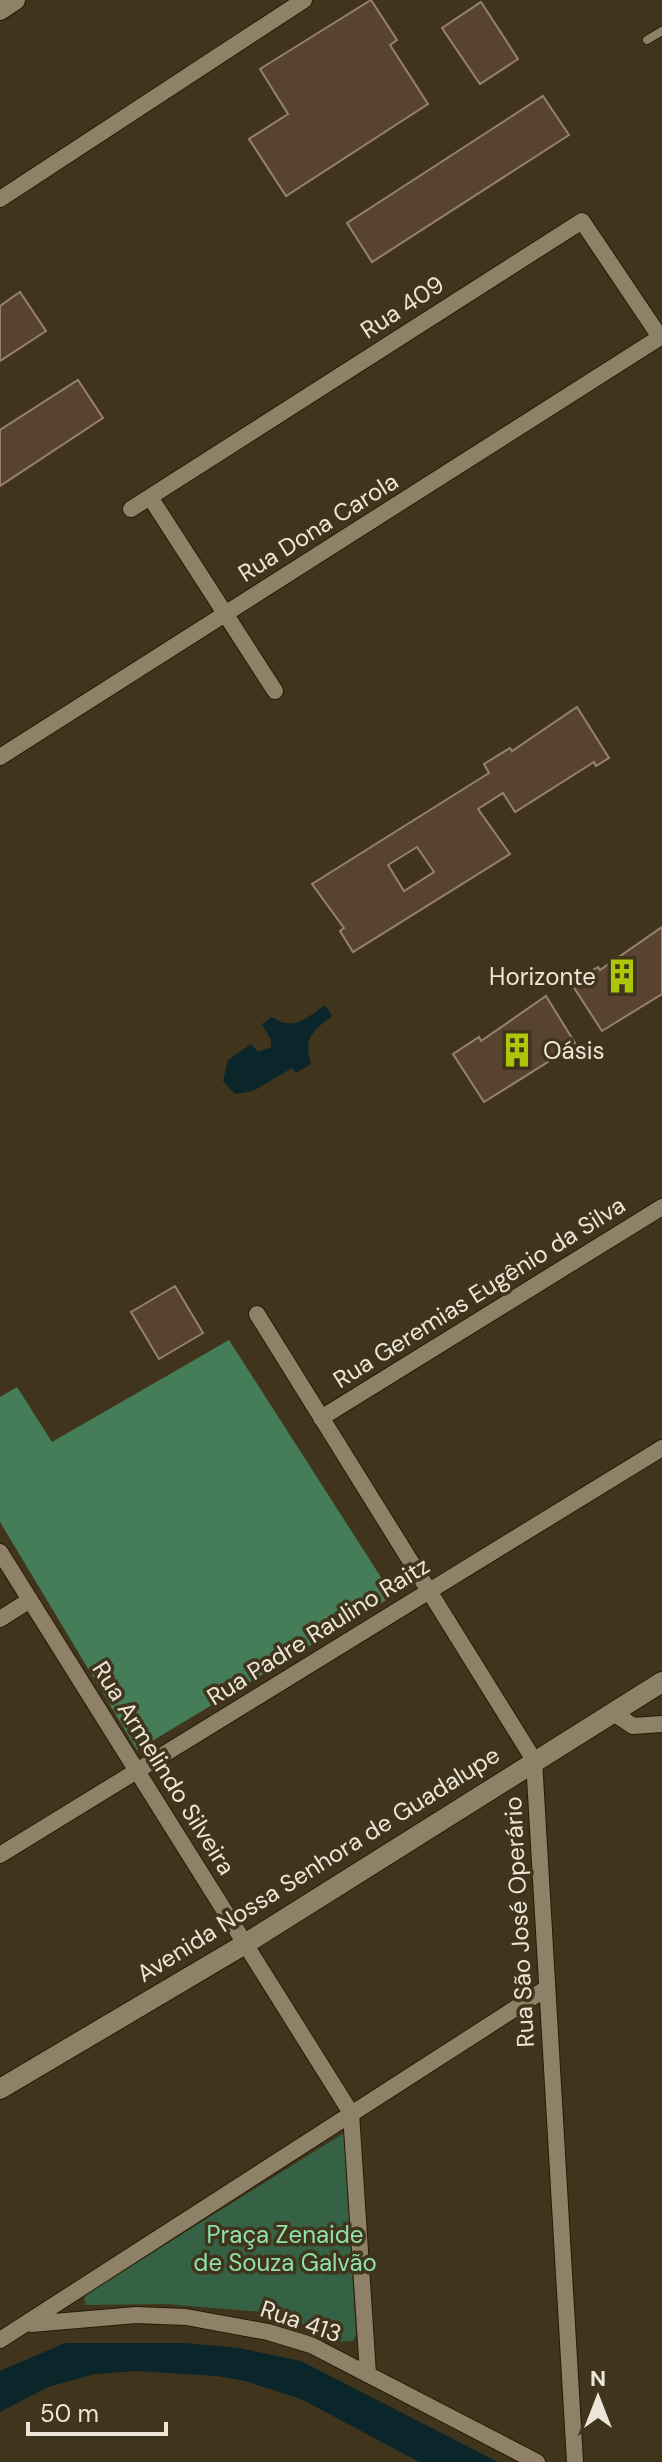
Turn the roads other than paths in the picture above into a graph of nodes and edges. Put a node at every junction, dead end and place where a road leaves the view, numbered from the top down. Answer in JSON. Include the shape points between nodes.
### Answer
{"nodes":[{"id":1,"x":15,"y":0,"type":"edge"},
{"id":2,"x":304,"y":0,"type":"edge"},
{"id":3,"x":0,"y":10,"type":"edge"},
{"id":4,"x":662,"y":31,"type":"edge"},
{"id":5,"x":647,"y":40,"type":"dead end"},
{"id":6,"x":0,"y":199,"type":"edge"},
{"id":7,"x":661,"y":337,"type":"edge"},
{"id":8,"x":150,"y":497,"type":"junction"},
{"id":9,"x":131,"y":509,"type":"dead end"},
{"id":10,"x":226,"y":614,"type":"junction"},
{"id":11,"x":275,"y":691,"type":"dead end"},
{"id":12,"x":0,"y":757,"type":"edge"},
{"id":13,"x":662,"y":1207,"type":"edge"},
{"id":14,"x":257,"y":1314,"type":"dead end"},
{"id":15,"x":321,"y":1418,"type":"junction"},
{"id":16,"x":662,"y":1448,"type":"edge"},
{"id":17,"x":0,"y":1552,"type":"edge"},
{"id":18,"x":429,"y":1591,"type":"junction"},
{"id":19,"x":30,"y":1600,"type":"junction"},
{"id":20,"x":0,"y":1619,"type":"edge"},
{"id":21,"x":662,"y":1682,"type":"edge"},
{"id":22,"x":612,"y":1712,"type":"junction"},
{"id":23,"x":662,"y":1724,"type":"edge"},
{"id":24,"x":534,"y":1760,"type":"junction"},
{"id":25,"x":137,"y":1771,"type":"junction"},
{"id":26,"x":0,"y":1855,"type":"edge"},
{"id":27,"x":245,"y":1944,"type":"junction"},
{"id":28,"x":547,"y":1988,"type":"junction"},
{"id":29,"x":0,"y":2089,"type":"edge"},
{"id":30,"x":351,"y":2113,"type":"junction"},
{"id":31,"x":26,"y":2325,"type":"junction"},
{"id":32,"x":0,"y":2340,"type":"edge"},
{"id":33,"x":368,"y":2374,"type":"junction"},
{"id":34,"x":537,"y":2462,"type":"edge"},
{"id":35,"x":575,"y":2462,"type":"edge"}],
"edges":[{"from":1,"to":3,"type":"street"},
{"from":2,"to":6,"type":"street"},
{"from":4,"to":5,"type":"lane"},
{"from":7,"to":8,"type":"street","name":"Rua 409","via":[[582,221]]},
{"from":7,"to":10,"type":"street","name":"Rua Dona Carola"},
{"from":8,"to":9,"type":"street","name":"Rua 409"},
{"from":8,"to":10,"type":"street"},
{"from":10,"to":11,"type":"street"},
{"from":10,"to":12,"type":"street","name":"Rua Dona Carola"},
{"from":13,"to":15,"type":"street","name":"Rua Geremias Eugênio da Silva"},
{"from":14,"to":15,"type":"street","name":"Rua São José Operário"},
{"from":15,"to":18,"type":"street","name":"Rua São José Operário"},
{"from":16,"to":18,"type":"street","name":"Rua Padre Raulino Raitz"},
{"from":17,"to":19,"type":"street","name":"Rua Armelindo Silveira"},
{"from":18,"to":24,"type":"street","name":"Rua São José Operário"},
{"from":18,"to":25,"type":"street","name":"Rua Padre Raulino Raitz"},
{"from":19,"to":20,"type":"street"},
{"from":19,"to":25,"type":"street","name":"Rua Armelindo Silveira"},
{"from":21,"to":22,"type":"street","name":"Avenida Nossa Senhora de Guadalupe"},
{"from":22,"to":23,"type":"street","via":[[633,1726]]},
{"from":22,"to":24,"type":"street","name":"Avenida Nossa Senhora de Guadalupe"},
{"from":24,"to":27,"type":"street","name":"Avenida Nossa Senhora de Guadalupe"},
{"from":24,"to":28,"type":"street","name":"Rua São José Operário"},
{"from":25,"to":26,"type":"street","name":"Rua Padre Raulino Raitz"},
{"from":25,"to":27,"type":"street","name":"Rua Armelindo Silveira"},
{"from":27,"to":29,"type":"street","name":"Avenida Nossa Senhora de Guadalupe"},
{"from":27,"to":30,"type":"street","name":"Rua Armelindo Silveira"},
{"from":28,"to":30,"type":"street"},
{"from":28,"to":35,"type":"street","name":"Rua São José Operário"},
{"from":30,"to":31,"type":"street"},
{"from":30,"to":33,"type":"street","name":"Rua Armelindo Silveira"},
{"from":31,"to":32,"type":"street"},
{"from":31,"to":33,"type":"street","name":"Rua 413","via":[[136,2315],[226,2323],[311,2345]]},
{"from":33,"to":34,"type":"street","name":"Rua 413"}]}
